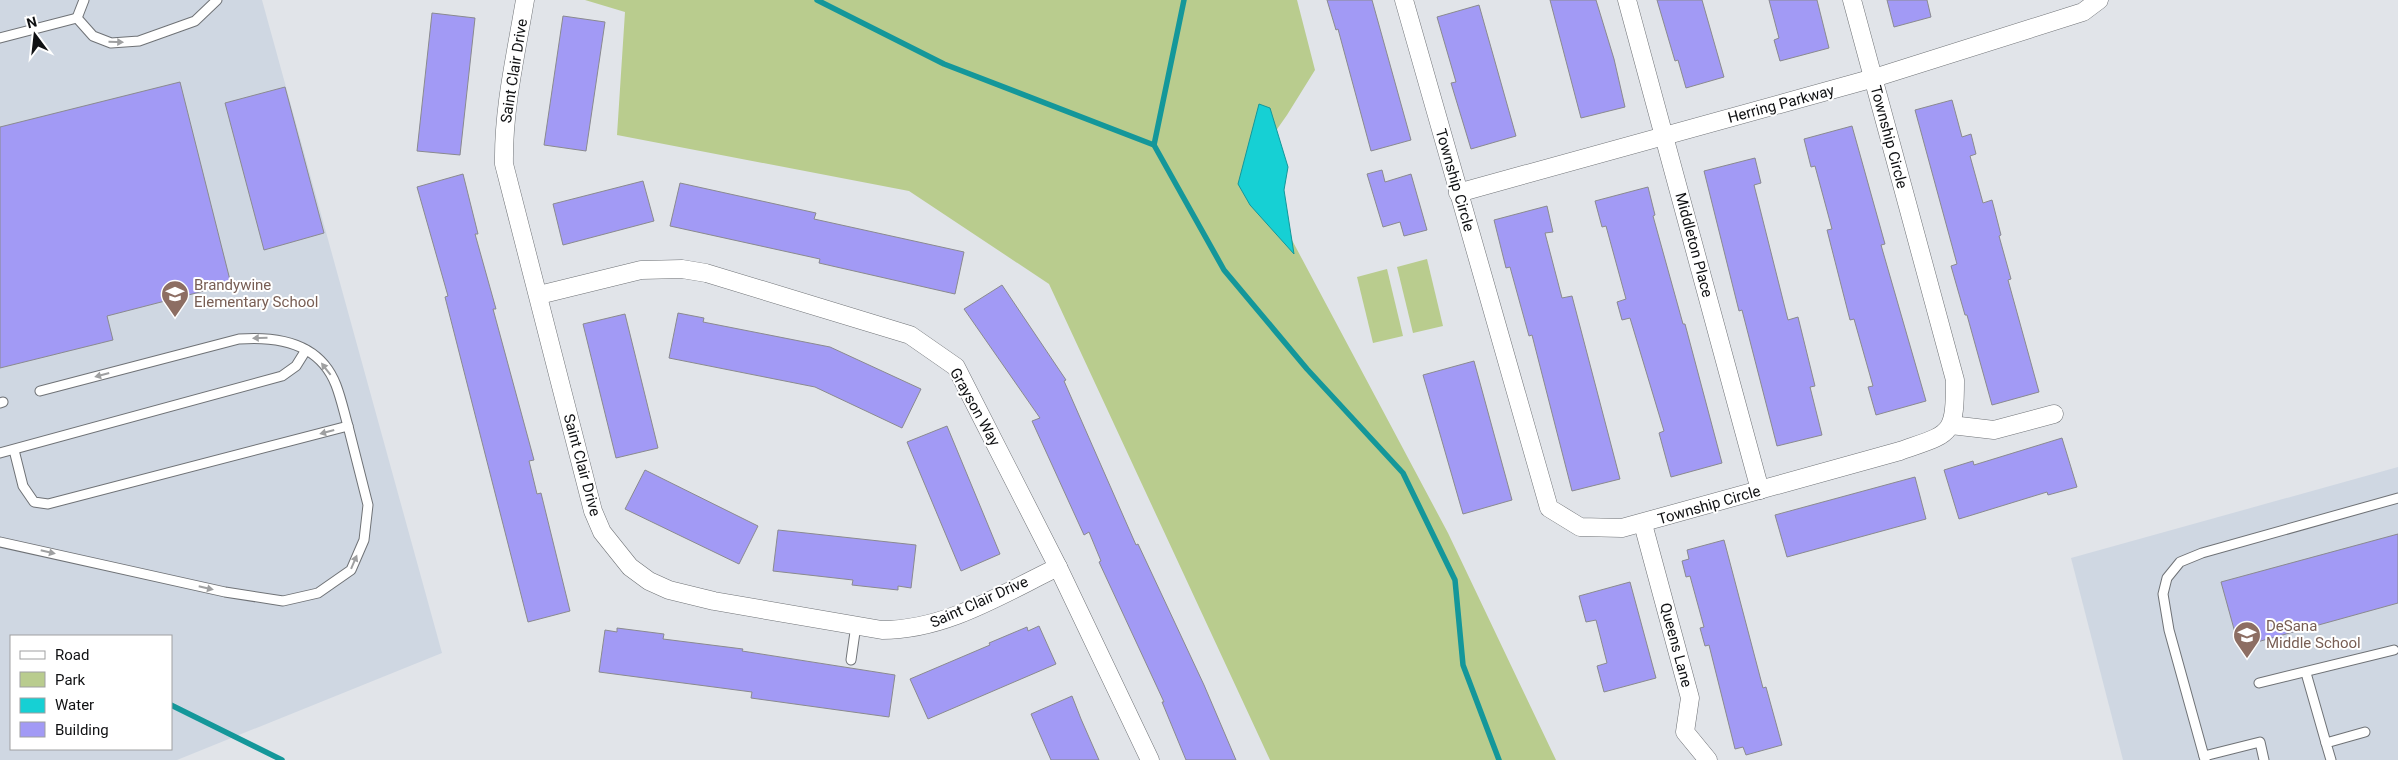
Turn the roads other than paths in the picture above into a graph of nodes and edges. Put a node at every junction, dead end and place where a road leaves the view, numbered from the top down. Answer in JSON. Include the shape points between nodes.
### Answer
{"nodes":[{"id":1,"x":84,"y":0,"type":"edge"},
{"id":2,"x":217,"y":0,"type":"edge"},
{"id":3,"x":526,"y":0,"type":"edge"},
{"id":4,"x":1404,"y":0,"type":"edge"},
{"id":5,"x":1627,"y":0,"type":"edge"},
{"id":6,"x":1852,"y":0,"type":"edge"},
{"id":7,"x":2099,"y":0,"type":"edge"},
{"id":8,"x":77,"y":18,"type":"junction"},
{"id":9,"x":0,"y":38,"type":"edge"},
{"id":10,"x":1874,"y":78,"type":"junction"},
{"id":11,"x":1665,"y":136,"type":"junction"},
{"id":12,"x":1458,"y":192,"type":"junction"},
{"id":13,"x":539,"y":295,"type":"junction"},
{"id":14,"x":306,"y":350,"type":"junction"},
{"id":15,"x":40,"y":391,"type":"dead end"},
{"id":16,"x":2054,"y":414,"type":"dead end"},
{"id":17,"x":1951,"y":425,"type":"junction"},
{"id":18,"x":348,"y":426,"type":"junction"},
{"id":19,"x":14,"y":450,"type":"junction"},
{"id":20,"x":0,"y":453,"type":"edge"},
{"id":21,"x":1760,"y":490,"type":"junction"},
{"id":22,"x":2398,"y":498,"type":"edge"},
{"id":23,"x":1643,"y":524,"type":"junction"},
{"id":24,"x":0,"y":542,"type":"edge"},
{"id":25,"x":1058,"y":567,"type":"junction"},
{"id":26,"x":856,"y":625,"type":"junction"},
{"id":27,"x":2394,"y":650,"type":"dead end"},
{"id":28,"x":851,"y":660,"type":"dead end"},
{"id":29,"x":2306,"y":673,"type":"junction"},
{"id":30,"x":2259,"y":683,"type":"dead end"},
{"id":31,"x":2365,"y":732,"type":"dead end"},
{"id":32,"x":2326,"y":743,"type":"junction"},
{"id":33,"x":2205,"y":758,"type":"edge"},
{"id":34,"x":1150,"y":760,"type":"edge"},
{"id":35,"x":1708,"y":760,"type":"edge"},
{"id":36,"x":2264,"y":760,"type":"edge"},
{"id":37,"x":2330,"y":760,"type":"edge"}],
"edges":[{"from":1,"to":8,"type":"lane"},
{"from":8,"to":2,"type":"lane","one_way":true,"via":[[93,36],[111,43],[139,41],[195,21]]},
{"from":3,"to":13,"type":"street","name":"Saint Clair Drive","via":[[507,111],[504,164]]},
{"from":4,"to":12,"type":"street","name":"Township Circle"},
{"from":5,"to":11,"type":"street","name":"Middleton Place"},
{"from":6,"to":10,"type":"street","name":"Township Circle"},
{"from":7,"to":10,"type":"street","name":"Herring Parkway","via":[[2083,12]]},
{"from":8,"to":9,"type":"lane"},
{"from":10,"to":11,"type":"street","name":"Herring Parkway"},
{"from":10,"to":17,"type":"street","name":"Township Circle","via":[[1955,380]]},
{"from":11,"to":12,"type":"street","name":"Herring Parkway"},
{"from":11,"to":21,"type":"street","name":"Middleton Place"},
{"from":12,"to":23,"type":"street","name":"Township Circle","via":[[1549,508],[1580,527],[1622,528]]},
{"from":13,"to":25,"type":"street","name":"Grayson Way","via":[[641,270],[682,269],[706,273],[910,335],[956,367]]},
{"from":13,"to":26,"type":"street","name":"Saint Clair Drive","via":[[593,511],[602,532],[630,567],[649,581],[691,596]]},
{"from":14,"to":15,"type":"lane","one_way":true,"via":[[288,340],[239,338]]},
{"from":18,"to":14,"type":"lane","one_way":true,"via":[[336,384],[326,366]]},
{"from":14,"to":19,"type":"lane","via":[[296,366],[282,376]]},
{"from":16,"to":17,"type":"street","via":[[1994,430]]},
{"from":17,"to":21,"type":"street","name":"Township Circle","via":[[1943,436],[1900,451]]},
{"from":18,"to":19,"type":"lane","one_way":true,"via":[[48,504],[34,502],[23,486]]},
{"from":24,"to":18,"type":"lane","one_way":true,"via":[[225,592],[283,601],[318,593],[351,570],[364,540],[368,505]]},
{"from":19,"to":20,"type":"lane"},
{"from":21,"to":23,"type":"street","name":"Township Circle"},
{"from":22,"to":33,"type":"lane","via":[[2202,553],[2180,562],[2167,578],[2162,594],[2169,630]]},
{"from":23,"to":35,"type":"street","name":"Queens Lane","via":[[1690,698],[1685,732]]},
{"from":25,"to":26,"type":"street","name":"Saint Clair Drive","via":[[928,626],[882,630]]},
{"from":25,"to":34,"type":"street","name":"Grayson Way"},
{"from":26,"to":28,"type":"lane"},
{"from":27,"to":29,"type":"lane"},
{"from":29,"to":30,"type":"lane"},
{"from":29,"to":32,"type":"lane"},
{"from":31,"to":32,"type":"lane"},
{"from":32,"to":37,"type":"lane"},
{"from":33,"to":36,"type":"lane","via":[[2260,742]]}]}
